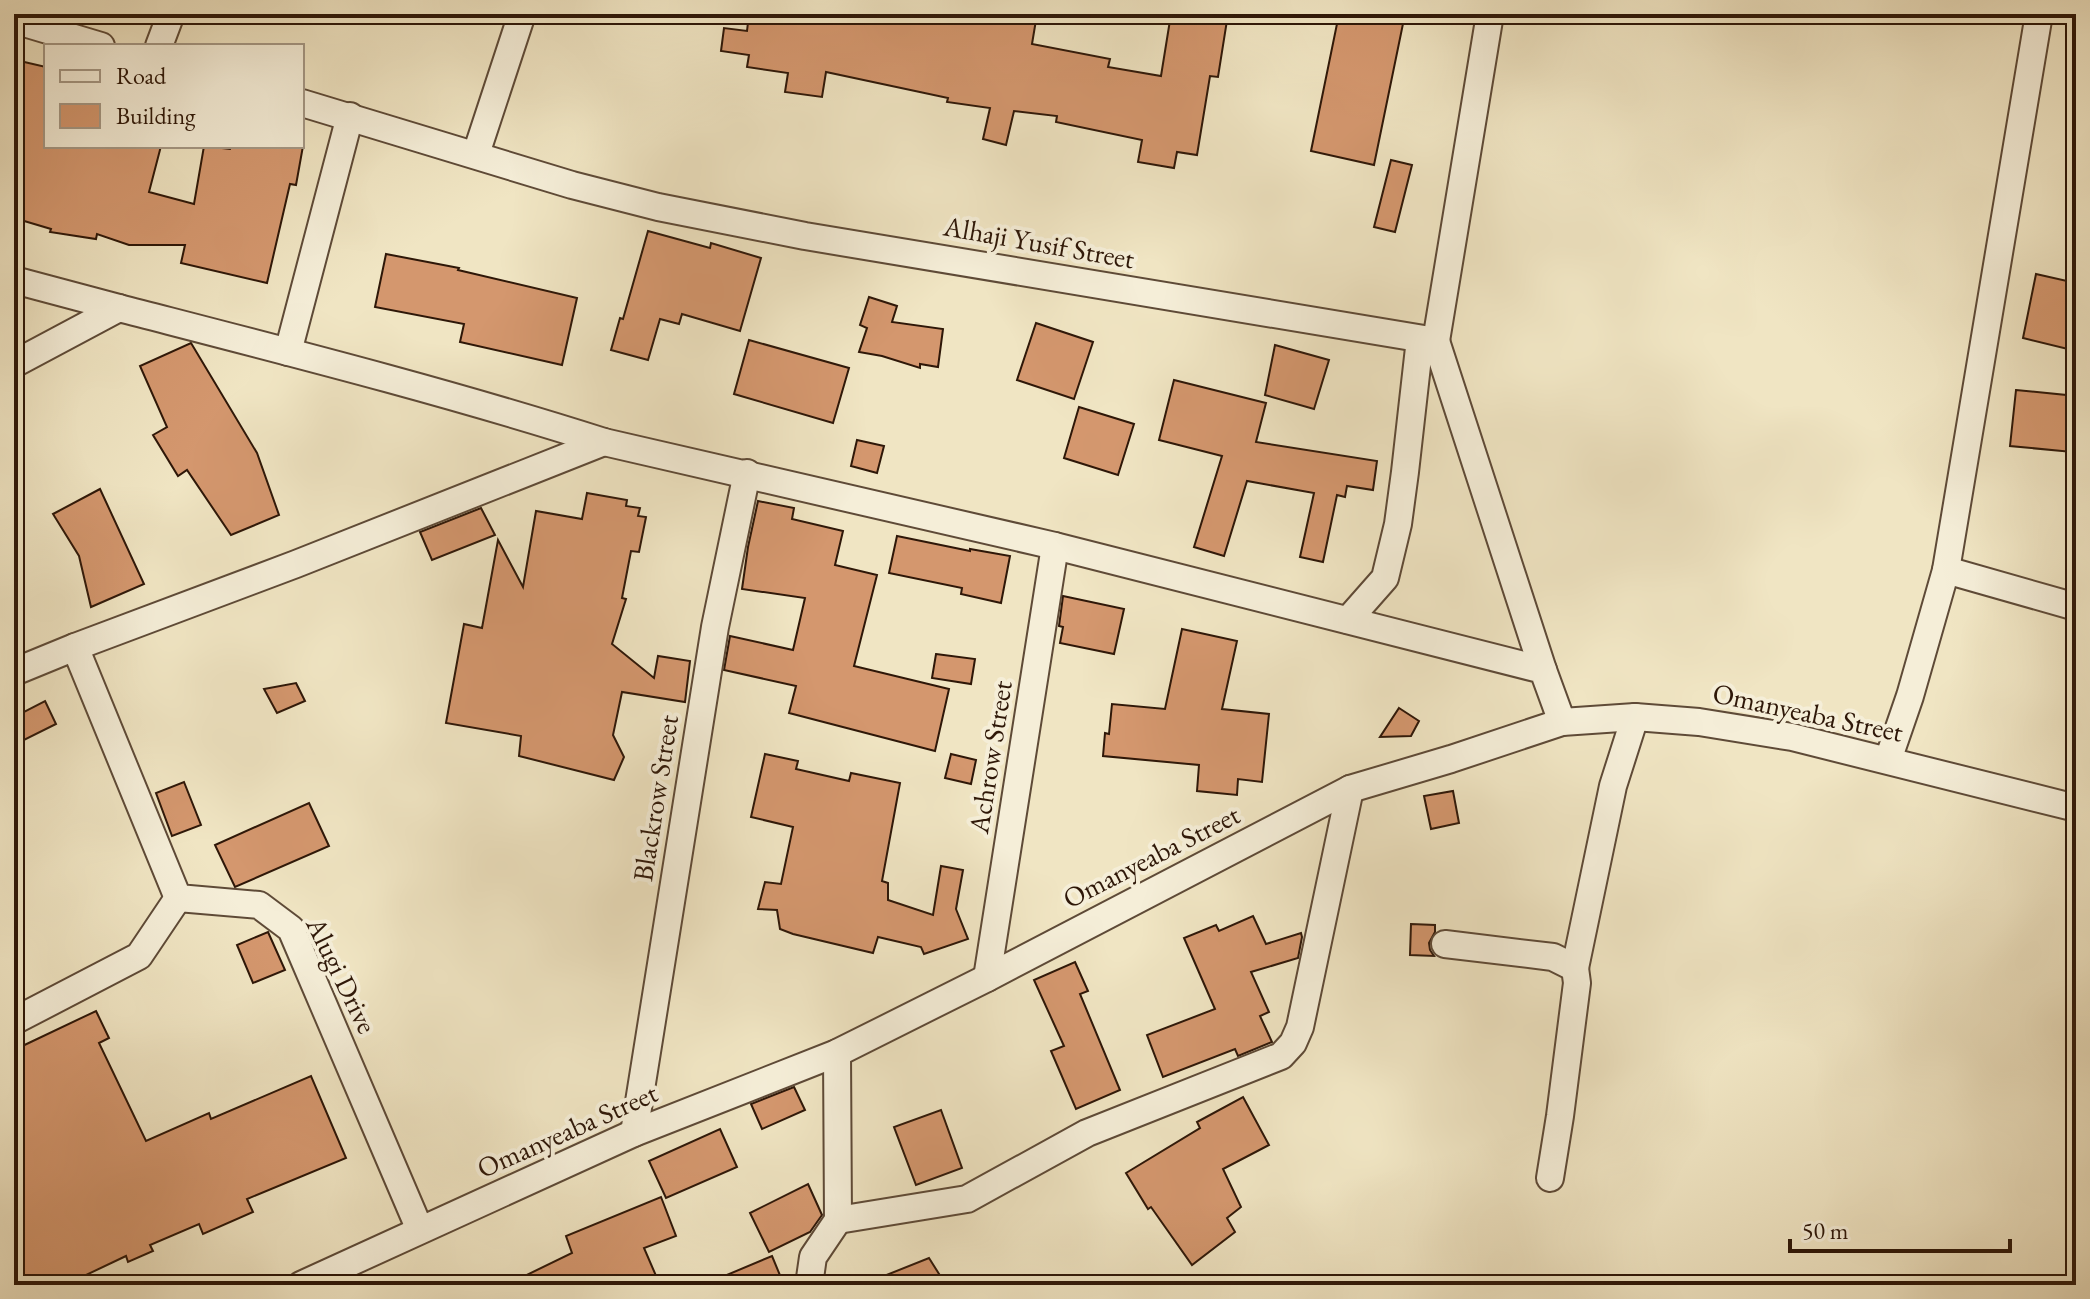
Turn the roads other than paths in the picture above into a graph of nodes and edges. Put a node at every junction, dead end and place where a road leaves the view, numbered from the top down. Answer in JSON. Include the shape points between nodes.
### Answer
{"nodes":[{"id":1,"x":171,"y":14,"type":"edge"},
{"id":2,"x":522,"y":14,"type":"edge"},
{"id":3,"x":1490,"y":14,"type":"edge"},
{"id":4,"x":2039,"y":14,"type":"edge"},
{"id":5,"x":14,"y":20,"type":"edge"},
{"id":6,"x":94,"y":44,"type":"edge"},
{"id":7,"x":160,"y":44,"type":"edge"},
{"id":8,"x":304,"y":104,"type":"edge"},
{"id":9,"x":350,"y":116,"type":"junction"},
{"id":10,"x":476,"y":154,"type":"junction"},
{"id":11,"x":14,"y":280,"type":"edge"},
{"id":12,"x":119,"y":308,"type":"junction"},
{"id":13,"x":1428,"y":340,"type":"junction"},
{"id":14,"x":288,"y":352,"type":"junction"},
{"id":15,"x":14,"y":364,"type":"edge"},
{"id":16,"x":604,"y":442,"type":"junction"},
{"id":17,"x":747,"y":473,"type":"junction"},
{"id":18,"x":1055,"y":546,"type":"junction"},
{"id":19,"x":1946,"y":570,"type":"junction"},
{"id":20,"x":2076,"y":607,"type":"edge"},
{"id":21,"x":1348,"y":620,"type":"junction"},
{"id":22,"x":75,"y":647,"type":"junction"},
{"id":23,"x":1543,"y":670,"type":"junction"},
{"id":24,"x":14,"y":672,"type":"edge"},
{"id":25,"x":1635,"y":717,"type":"junction"},
{"id":26,"x":1562,"y":722,"type":"junction"},
{"id":27,"x":1888,"y":760,"type":"junction"},
{"id":28,"x":1350,"y":789,"type":"junction"},
{"id":29,"x":2076,"y":808,"type":"edge"},
{"id":30,"x":178,"y":898,"type":"junction"},
{"id":31,"x":1445,"y":944,"type":"dead end"},
{"id":32,"x":1575,"y":968,"type":"junction"},
{"id":33,"x":987,"y":978,"type":"junction"},
{"id":34,"x":14,"y":1021,"type":"edge"},
{"id":35,"x":837,"y":1053,"type":"junction"},
{"id":36,"x":634,"y":1133,"type":"junction"},
{"id":37,"x":1550,"y":1178,"type":"dead end"},
{"id":38,"x":838,"y":1220,"type":"junction"},
{"id":39,"x":420,"y":1230,"type":"junction"},
{"id":40,"x":343,"y":1277,"type":"edge"},
{"id":41,"x":301,"y":1285,"type":"edge"},
{"id":42,"x":809,"y":1285,"type":"edge"}],
"edges":[{"from":1,"to":7,"type":"street"},
{"from":2,"to":10,"type":"street"},
{"from":3,"to":13,"type":"street"},
{"from":4,"to":19,"type":"street"},
{"from":5,"to":6,"type":"street"},
{"from":8,"to":9,"type":"street","name":"Alhaji Yusif Street"},
{"from":9,"to":10,"type":"street","name":"Alhaji Yusif Street"},
{"from":9,"to":14,"type":"street"},
{"from":10,"to":13,"type":"street","name":"Alhaji Yusif Street","via":[[658,207],[805,236]]},
{"from":11,"to":12,"type":"street"},
{"from":12,"to":14,"type":"street"},
{"from":12,"to":15,"type":"street"},
{"from":13,"to":21,"type":"street","via":[[1385,578]]},
{"from":13,"to":23,"type":"street"},
{"from":14,"to":16,"type":"street"},
{"from":16,"to":17,"type":"street"},
{"from":16,"to":22,"type":"street"},
{"from":17,"to":18,"type":"street"},
{"from":17,"to":36,"type":"street","name":"Blackrow Street","via":[[715,627]]},
{"from":18,"to":21,"type":"street"},
{"from":18,"to":33,"type":"street","name":"Achrow Street"},
{"from":19,"to":20,"type":"street"},
{"from":19,"to":27,"type":"street"},
{"from":21,"to":23,"type":"street"},
{"from":22,"to":24,"type":"street"},
{"from":22,"to":30,"type":"street"},
{"from":23,"to":26,"type":"street"},
{"from":25,"to":26,"type":"street","name":"Omanyeaba Street"},
{"from":25,"to":27,"type":"street","name":"Omanyeaba Street","via":[[1792,737]]},
{"from":25,"to":32,"type":"street","via":[[1613,786]]},
{"from":26,"to":28,"type":"street","name":"Omanyeaba Street"},
{"from":27,"to":29,"type":"street","name":"Omanyeaba Street"},
{"from":28,"to":33,"type":"street","name":"Omanyeaba Street"},
{"from":28,"to":38,"type":"street","via":[[1300,1027],[1281,1056],[1087,1133],[967,1199]]},
{"from":30,"to":34,"type":"street","via":[[139,956]]},
{"from":30,"to":39,"type":"street","name":"Alugi Drive","via":[[259,905],[291,929]]},
{"from":31,"to":32,"type":"street","via":[[1553,957]]},
{"from":32,"to":37,"type":"street"},
{"from":33,"to":35,"type":"street","name":"Omanyeaba Street"},
{"from":35,"to":36,"type":"street","name":"Omanyeaba Street"},
{"from":35,"to":38,"type":"street"},
{"from":36,"to":39,"type":"street","name":"Omanyeaba Street"},
{"from":38,"to":42,"type":"street","via":[[813,1257]]},
{"from":39,"to":40,"type":"street","name":"Omanyeaba Street"},
{"from":40,"to":41,"type":"street","name":"Omanyeaba Street"}]}
